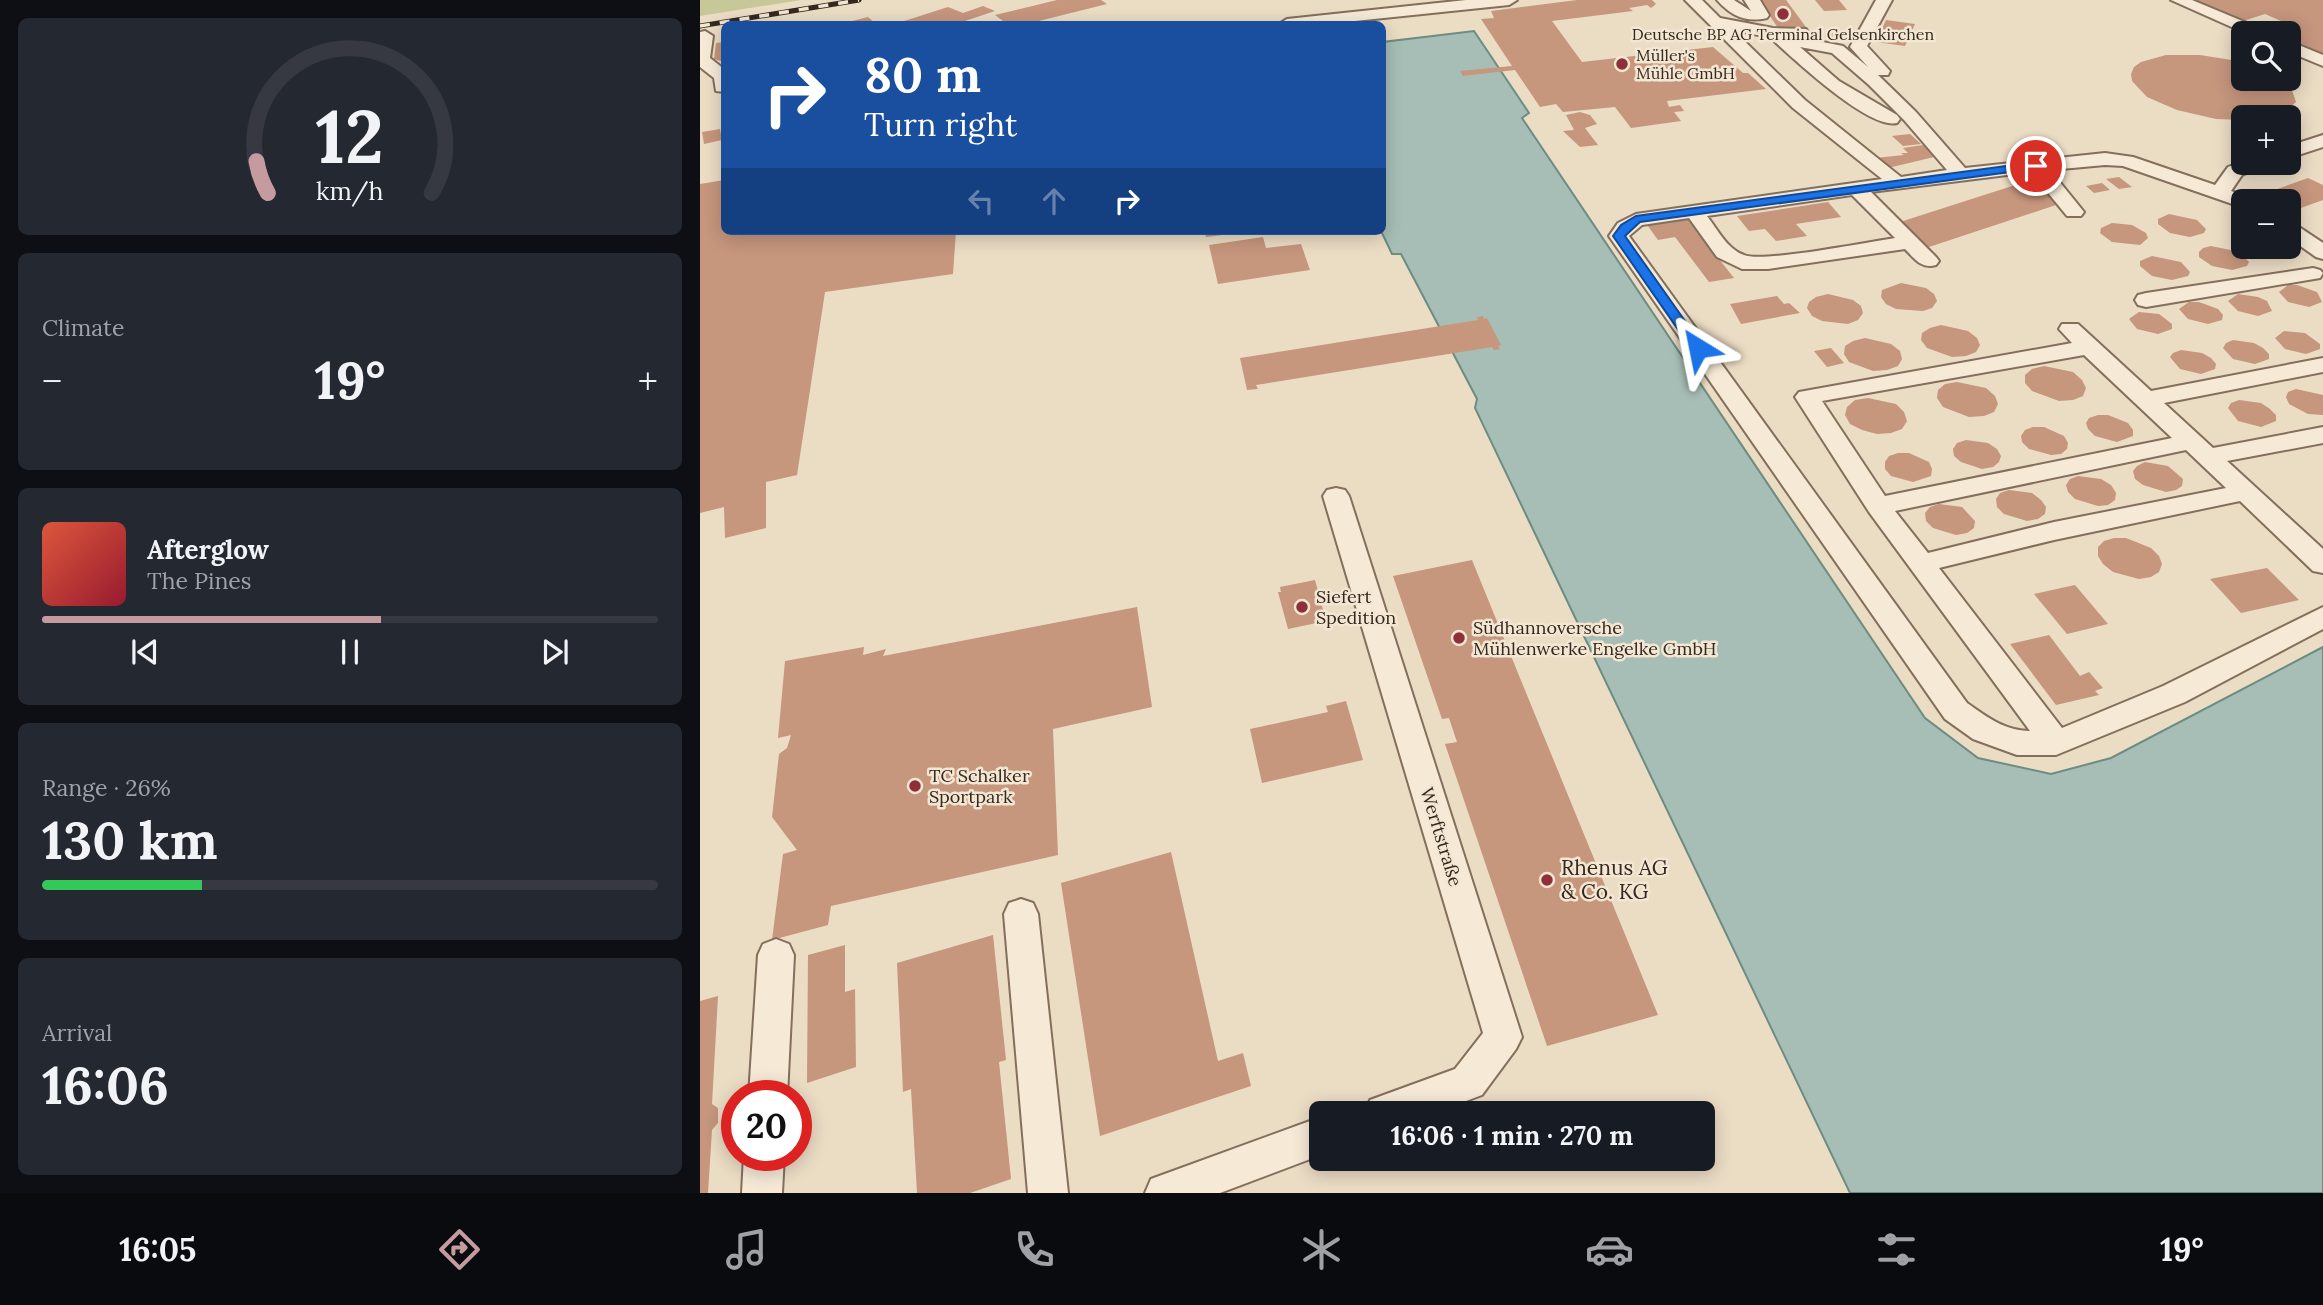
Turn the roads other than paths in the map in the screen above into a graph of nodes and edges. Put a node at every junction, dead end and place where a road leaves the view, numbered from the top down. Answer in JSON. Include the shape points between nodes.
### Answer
{"nodes":[{"id":1,"x":1509,"y":0,"type":"edge"},
{"id":2,"x":1693,"y":0,"type":"edge"},
{"id":3,"x":1725,"y":0,"type":"edge"},
{"id":4,"x":1752,"y":0,"type":"edge"},
{"id":5,"x":1884,"y":0,"type":"edge"},
{"id":6,"x":2179,"y":0,"type":"edge"},
{"id":7,"x":1284,"y":8,"type":"dead end"},
{"id":8,"x":1279,"y":21,"type":"edge"},
{"id":9,"x":1315,"y":21,"type":"edge"},
{"id":10,"x":1716,"y":22,"type":"junction"},
{"id":11,"x":2231,"y":22,"type":"edge"},
{"id":12,"x":1866,"y":30,"type":"junction"},
{"id":13,"x":705,"y":36,"type":"dead end"},
{"id":14,"x":1777,"y":36,"type":"junction"},
{"id":15,"x":2301,"y":51,"type":"edge"},
{"id":16,"x":2323,"y":61,"type":"edge"},
{"id":17,"x":721,"y":75,"type":"edge"},
{"id":18,"x":1900,"y":117,"type":"junction"},
{"id":19,"x":1866,"y":139,"type":"junction"},
{"id":20,"x":2323,"y":141,"type":"edge"},
{"id":21,"x":2301,"y":148,"type":"edge"},
{"id":22,"x":2036,"y":166,"type":"junction"},
{"id":23,"x":1984,"y":172,"type":"junction"},
{"id":24,"x":1960,"y":174,"type":"junction"},
{"id":25,"x":2232,"y":175,"type":"edge"},
{"id":26,"x":1897,"y":183,"type":"junction"},
{"id":27,"x":1858,"y":190,"type":"junction"},
{"id":28,"x":2220,"y":192,"type":"junction"},
{"id":29,"x":2231,"y":197,"type":"edge"},
{"id":30,"x":2074,"y":212,"type":"dead end"},
{"id":31,"x":1695,"y":213,"type":"junction"},
{"id":32,"x":2301,"y":237,"type":"edge"},
{"id":33,"x":1911,"y":242,"type":"junction"},
{"id":34,"x":2323,"y":253,"type":"edge"},
{"id":35,"x":1929,"y":261,"type":"dead end"},
{"id":36,"x":2320,"y":275,"type":"edge"},
{"id":37,"x":2146,"y":300,"type":"dead end"},
{"id":38,"x":2070,"y":328,"type":"dead end"},
{"id":39,"x":2090,"y":347,"type":"junction"},
{"id":40,"x":2323,"y":365,"type":"edge"},
{"id":41,"x":2146,"y":399,"type":"junction"},
{"id":42,"x":2323,"y":435,"type":"edge"},
{"id":43,"x":2199,"y":450,"type":"junction"},
{"id":44,"x":2246,"y":492,"type":"junction"},
{"id":45,"x":1336,"y":496,"type":"dead end"},
{"id":46,"x":1878,"y":506,"type":"junction"},
{"id":47,"x":1923,"y":563,"type":"junction"},
{"id":48,"x":2323,"y":564,"type":"edge"},
{"id":49,"x":2323,"y":617,"type":"edge"},
{"id":50,"x":2056,"y":743,"type":"junction"},
{"id":51,"x":1020,"y":914,"type":"dead end"},
{"id":52,"x":776,"y":955,"type":"dead end"},
{"id":53,"x":769,"y":1080,"type":"edge"},
{"id":54,"x":1417,"y":1101,"type":"edge"},
{"id":55,"x":1309,"y":1140,"type":"edge"},
{"id":56,"x":763,"y":1171,"type":"edge"},
{"id":57,"x":762,"y":1193,"type":"edge"},
{"id":58,"x":1048,"y":1193,"type":"edge"},
{"id":59,"x":1165,"y":1193,"type":"edge"}],
"edges":[{"from":1,"to":9,"type":"street"},
{"from":2,"to":10,"type":"street"},
{"from":3,"to":4,"type":"street","via":[[1741,15],[1761,15]]},
{"from":5,"to":12,"type":"street"},
{"from":6,"to":11,"type":"street"},
{"from":7,"to":8,"type":"street"},
{"from":10,"to":14,"type":"street"},
{"from":10,"to":19,"type":"street","via":[[1799,104]]},
{"from":12,"to":14,"type":"street"},
{"from":12,"to":23,"type":"street","via":[[1858,47]]},
{"from":13,"to":17,"type":"street","via":[[701,60]]},
{"from":14,"to":18,"type":"street","via":[[1833,85]]},
{"from":14,"to":18,"type":"street","via":[[1837,49]]},
{"from":15,"to":16,"type":"street"},
{"from":18,"to":19,"type":"street","via":[[1884,121]]},
{"from":18,"to":24,"type":"street"},
{"from":19,"to":26,"type":"street"},
{"from":20,"to":21,"type":"street"},
{"from":22,"to":23,"type":"street"},
{"from":22,"to":28,"type":"street","via":[[2126,160]]},
{"from":22,"to":30,"type":"street"},
{"from":23,"to":24,"type":"street"},
{"from":24,"to":26,"type":"street"},
{"from":25,"to":28,"type":"street"},
{"from":26,"to":27,"type":"street"},
{"from":27,"to":31,"type":"street"},
{"from":27,"to":33,"type":"street"},
{"from":28,"to":29,"type":"street"},
{"from":31,"to":33,"type":"street","via":[[1724,253],[1742,263]]},
{"from":31,"to":50,"type":"street","via":[[1636,219],[1619,236],[1956,711],[1984,731],[2017,743]]},
{"from":32,"to":34,"type":"street"},
{"from":33,"to":35,"type":"street"},
{"from":36,"to":37,"type":"street"},
{"from":38,"to":39,"type":"street"},
{"from":39,"to":41,"type":"street"},
{"from":39,"to":46,"type":"street","via":[[1807,397]]},
{"from":40,"to":41,"type":"street"},
{"from":41,"to":43,"type":"street"},
{"from":42,"to":43,"type":"street"},
{"from":43,"to":44,"type":"street"},
{"from":43,"to":46,"type":"street"},
{"from":44,"to":47,"type":"street"},
{"from":44,"to":48,"type":"street"},
{"from":45,"to":54,"type":"street","name":"Werftstraße","via":[[1503,1037],[1468,1082]]},
{"from":46,"to":47,"type":"street"},
{"from":47,"to":50,"type":"street"},
{"from":49,"to":50,"type":"street","via":[[2174,694]]},
{"from":51,"to":58,"type":"street"},
{"from":52,"to":53,"type":"street"},
{"from":55,"to":59,"type":"street"},
{"from":56,"to":57,"type":"street"}]}
